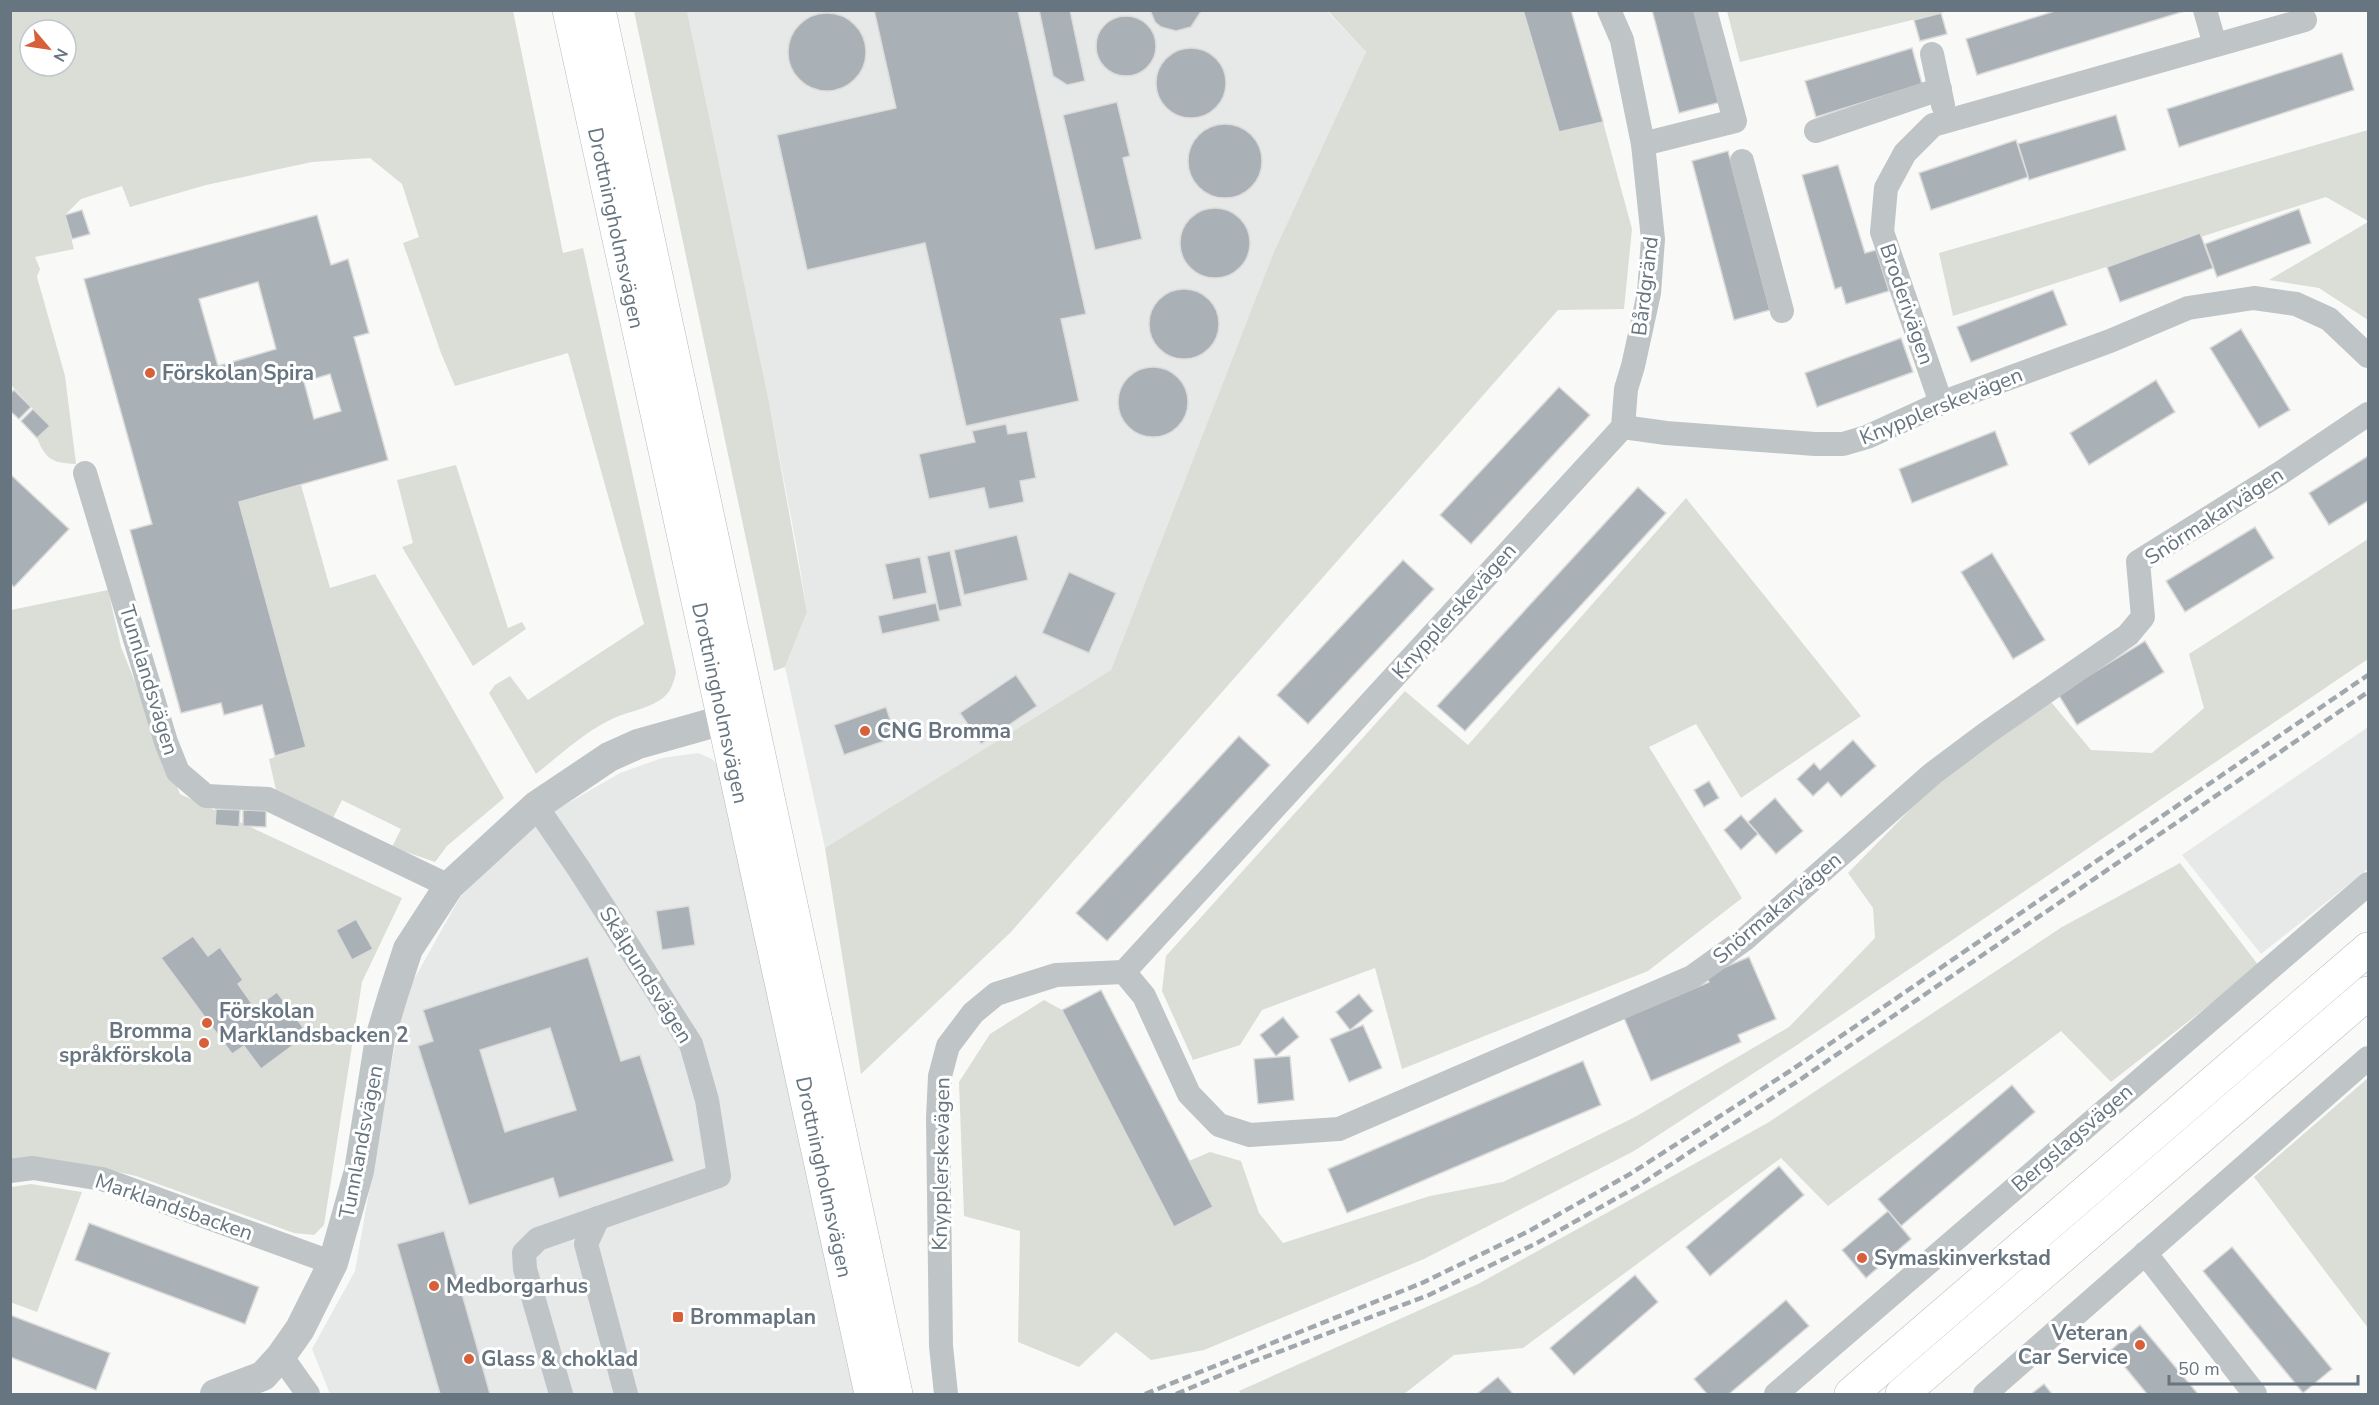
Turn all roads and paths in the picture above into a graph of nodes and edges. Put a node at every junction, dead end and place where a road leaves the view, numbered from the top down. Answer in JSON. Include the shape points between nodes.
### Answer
{"nodes":[{"id":1,"x":569,"y":10,"type":"edge"},
{"id":2,"x":599,"y":10,"type":"edge"},
{"id":3,"x":1609,"y":10,"type":"edge"},
{"id":4,"x":1705,"y":10,"type":"edge"},
{"id":5,"x":2205,"y":10,"type":"edge"},
{"id":6,"x":2305,"y":20,"type":"dead end"},
{"id":7,"x":2215,"y":45,"type":"junction"},
{"id":8,"x":1932,"y":54,"type":"dead end"},
{"id":9,"x":1940,"y":89,"type":"junction"},
{"id":10,"x":1946,"y":122,"type":"junction"},
{"id":11,"x":1816,"y":131,"type":"dead end"},
{"id":12,"x":1643,"y":144,"type":"junction"},
{"id":13,"x":1742,"y":161,"type":"dead end"},
{"id":14,"x":1782,"y":311,"type":"dead end"},
{"id":15,"x":2368,"y":356,"type":"edge"},
{"id":16,"x":1941,"y":403,"type":"junction"},
{"id":17,"x":2368,"y":414,"type":"edge"},
{"id":18,"x":1623,"y":427,"type":"junction"},
{"id":19,"x":85,"y":473,"type":"dead end"},
{"id":20,"x":737,"y":716,"type":"junction"},
{"id":21,"x":536,"y":806,"type":"junction"},
{"id":22,"x":2368,"y":884,"type":"edge"},
{"id":23,"x":449,"y":886,"type":"junction"},
{"id":24,"x":2368,"y":949,"type":"edge"},
{"id":25,"x":1124,"y":972,"type":"junction"},
{"id":26,"x":2368,"y":993,"type":"edge"},
{"id":27,"x":2368,"y":1058,"type":"edge"},
{"id":28,"x":10,"y":1171,"type":"edge"},
{"id":29,"x":598,"y":1218,"type":"junction"},
{"id":30,"x":2145,"y":1253,"type":"junction"},
{"id":31,"x":333,"y":1263,"type":"junction"},
{"id":32,"x":281,"y":1356,"type":"junction"},
{"id":33,"x":215,"y":1395,"type":"edge"},
{"id":34,"x":308,"y":1395,"type":"edge"},
{"id":35,"x":561,"y":1395,"type":"edge"},
{"id":36,"x":626,"y":1395,"type":"edge"},
{"id":37,"x":871,"y":1395,"type":"edge"},
{"id":38,"x":896,"y":1395,"type":"edge"},
{"id":39,"x":946,"y":1395,"type":"edge"},
{"id":40,"x":1776,"y":1395,"type":"edge"},
{"id":41,"x":1851,"y":1395,"type":"edge"},
{"id":42,"x":1902,"y":1395,"type":"edge"},
{"id":43,"x":1984,"y":1395,"type":"edge"},
{"id":44,"x":2255,"y":1395,"type":"edge"}],
"edges":[{"from":1,"to":20,"type":"main road","name":"Drottningholmsvägen"},
{"from":2,"to":20,"type":"main road","name":"Drottningholmsvägen"},
{"from":3,"to":12,"type":"street","name":"Bårdgränd","via":[[1622,40]]},
{"from":4,"to":12,"type":"street","via":[[1735,121]]},
{"from":5,"to":7,"type":"street"},
{"from":6,"to":7,"type":"street","name":"Broderivägen"},
{"from":7,"to":10,"type":"street","name":"Broderivägen"},
{"from":8,"to":9,"type":"street"},
{"from":9,"to":10,"type":"street"},
{"from":9,"to":11,"type":"street"},
{"from":10,"to":16,"type":"street","name":"Broderivägen","via":[[1933,126],[1905,153],[1886,188],[1882,232]]},
{"from":12,"to":18,"type":"street","name":"Bårdgränd","via":[[1653,239],[1649,293],[1626,389]]},
{"from":13,"to":14,"type":"street"},
{"from":15,"to":16,"type":"street","name":"Knypplerskevägen","via":[[2329,319],[2296,304],[2254,298],[2188,308]]},
{"from":16,"to":18,"type":"street","name":"Knypplerskevägen","via":[[1843,444]]},
{"from":17,"to":25,"type":"street","name":"Snörmakarvägen","via":[[2138,562],[2143,617],[2128,635],[1932,774],[1745,939],[1692,977],[1340,1129],[1250,1135],[1219,1125],[1189,1094],[1144,996]]},
{"from":18,"to":25,"type":"street","name":"Knypplerskevägen"},
{"from":19,"to":23,"type":"street","name":"Tunnlandsvägen","via":[[178,772],[206,796],[268,799]]},
{"from":20,"to":21,"type":"street","name":"Tunnlandsvägen","via":[[638,744],[609,757]]},
{"from":20,"to":37,"type":"main road","name":"Drottningholmsvägen"},
{"from":20,"to":38,"type":"main road","name":"Drottningholmsvägen","via":[[838,1112]]},
{"from":21,"to":23,"type":"street","name":"Tunnlandsvägen"},
{"from":21,"to":29,"type":"street","name":"Skålpundsvägen","via":[[691,1044],[707,1100],[719,1176]]},
{"from":22,"to":40,"type":"street","name":"Bergslagsvägen"},
{"from":23,"to":31,"type":"street","name":"Tunnlandsvägen","via":[[408,949],[389,1006],[380,1038],[359,1171]]},
{"from":24,"to":41,"type":"main road"},
{"from":25,"to":39,"type":"street","name":"Knypplerskevägen","via":[[1056,975],[996,994],[973,1013],[948,1046],[940,1076],[938,1118],[941,1346]]},
{"from":26,"to":42,"type":"main road"},
{"from":27,"to":30,"type":"street"},
{"from":28,"to":31,"type":"street","name":"Marklandsbacken","via":[[33,1168],[102,1179]]},
{"from":29,"to":35,"type":"street","via":[[538,1239],[524,1253],[525,1269]]},
{"from":29,"to":36,"type":"street","via":[[586,1244]]},
{"from":30,"to":43,"type":"street"},
{"from":30,"to":44,"type":"street"},
{"from":31,"to":32,"type":"street","name":"Tunnlandsvägen","via":[[300,1329]]},
{"from":32,"to":33,"type":"street","name":"Tunnlandsvägen","via":[[262,1376]]},
{"from":32,"to":34,"type":"street"}]}
